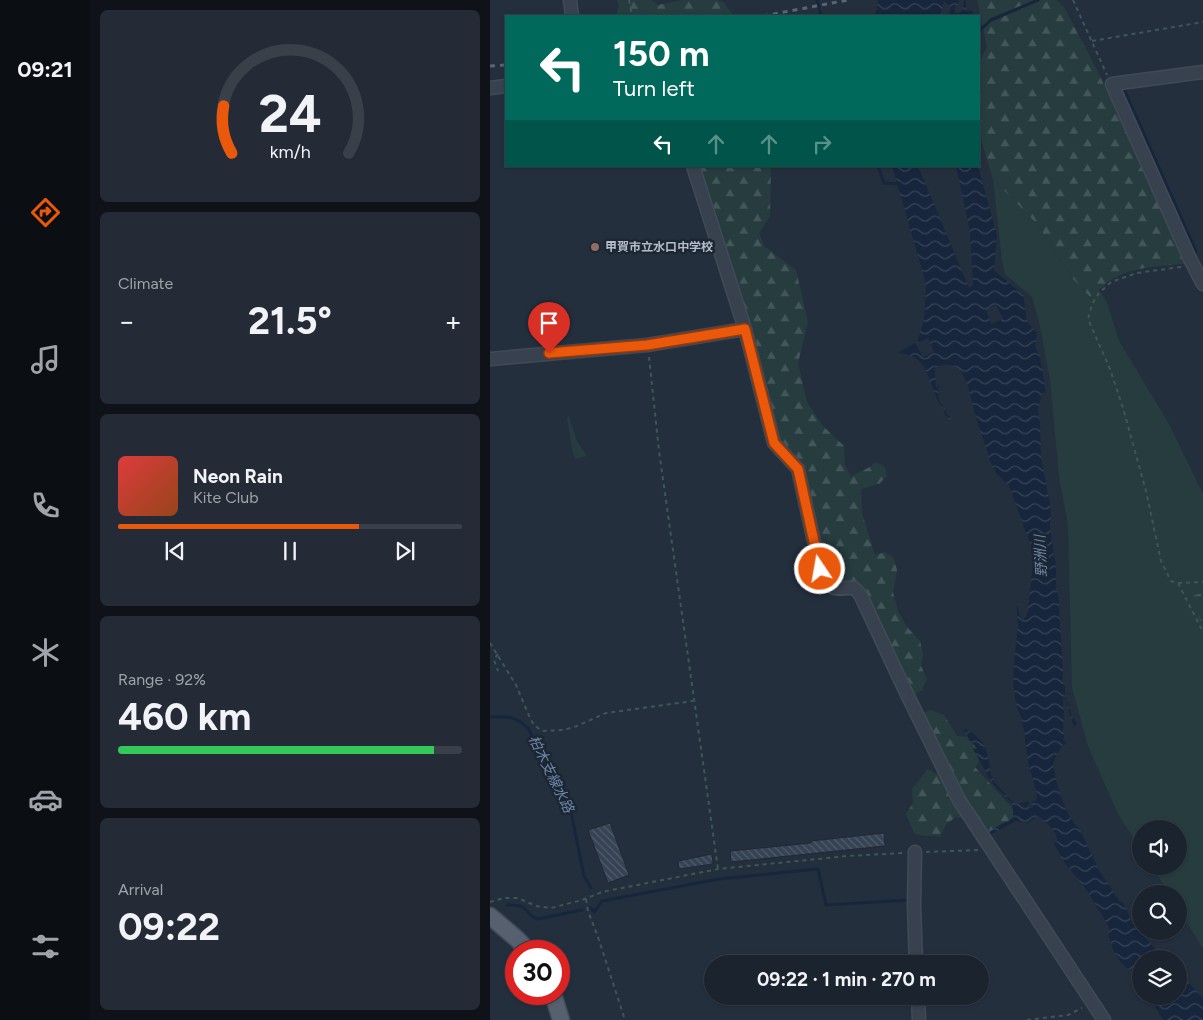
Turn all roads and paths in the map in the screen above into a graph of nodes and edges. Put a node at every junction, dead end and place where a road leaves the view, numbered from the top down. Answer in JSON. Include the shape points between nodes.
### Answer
{"nodes":[{"id":1,"x":570,"y":0,"type":"edge"},
{"id":2,"x":629,"y":0,"type":"edge"},
{"id":3,"x":1073,"y":0,"type":"edge"},
{"id":4,"x":572,"y":15,"type":"edge"},
{"id":5,"x":632,"y":15,"type":"edge"},
{"id":6,"x":1203,"y":22,"type":"edge"},
{"id":7,"x":1092,"y":41,"type":"junction"},
{"id":8,"x":1203,"y":72,"type":"edge"},
{"id":9,"x":1112,"y":84,"type":"junction"},
{"id":10,"x":505,"y":86,"type":"edge"},
{"id":11,"x":490,"y":88,"type":"edge"},
{"id":12,"x":693,"y":167,"type":"edge"},
{"id":13,"x":1194,"y":266,"type":"junction"},
{"id":14,"x":1203,"y":284,"type":"edge"},
{"id":15,"x":745,"y":329,"type":"junction"},
{"id":16,"x":647,"y":345,"type":"junction"},
{"id":17,"x":490,"y":358,"type":"edge"},
{"id":18,"x":1178,"y":582,"type":"junction"},
{"id":19,"x":1203,"y":582,"type":"edge"},
{"id":20,"x":1203,"y":632,"type":"edge"},
{"id":21,"x":490,"y":643,"type":"edge"},
{"id":22,"x":498,"y":654,"type":"junction"},
{"id":23,"x":498,"y":671,"type":"dead end"},
{"id":24,"x":693,"y":701,"type":"junction"},
{"id":25,"x":992,"y":849,"type":"junction"},
{"id":26,"x":915,"y":852,"type":"junction"},
{"id":27,"x":718,"y":869,"type":"junction"},
{"id":28,"x":586,"y":898,"type":"junction"},
{"id":29,"x":490,"y":902,"type":"edge"},
{"id":30,"x":490,"y":916,"type":"edge"},
{"id":31,"x":518,"y":940,"type":"edge"},
{"id":32,"x":916,"y":955,"type":"edge"},
{"id":33,"x":1092,"y":1002,"type":"junction"},
{"id":34,"x":556,"y":1005,"type":"edge"},
{"id":35,"x":918,"y":1005,"type":"edge"},
{"id":36,"x":560,"y":1020,"type":"edge"},
{"id":37,"x":625,"y":1020,"type":"edge"},
{"id":38,"x":919,"y":1020,"type":"edge"},
{"id":39,"x":1027,"y":1020,"type":"edge"},
{"id":40,"x":1104,"y":1020,"type":"edge"}],
"edges":[{"from":1,"to":4,"type":"street"},
{"from":2,"to":5,"type":"path"},
{"from":3,"to":7,"type":"path"},
{"from":6,"to":7,"type":"path"},
{"from":7,"to":9,"type":"path"},
{"from":8,"to":9,"type":"street"},
{"from":9,"to":13,"type":"street"},
{"from":10,"to":11,"type":"street"},
{"from":12,"to":15,"type":"street"},
{"from":13,"to":14,"type":"street"},
{"from":13,"to":18,"type":"path","via":[[1137,273],[1111,282],[1092,304],[1088,320],[1123,408],[1146,491],[1160,561],[1171,580]]},
{"from":15,"to":16,"type":"street"},
{"from":15,"to":25,"type":"street","via":[[774,443],[798,469],[825,584],[834,588],[854,588],[860,594],[959,800]]},
{"from":16,"to":17,"type":"street"},
{"from":16,"to":24,"type":"path"},
{"from":18,"to":19,"type":"path"},
{"from":18,"to":20,"type":"path"},
{"from":21,"to":22,"type":"path"},
{"from":22,"to":23,"type":"path","via":[[494,660]]},
{"from":22,"to":24,"type":"path","via":[[530,718],[542,731],[564,730],[606,713]]},
{"from":24,"to":27,"type":"path"},
{"from":25,"to":26,"type":"path"},
{"from":25,"to":33,"type":"street"},
{"from":26,"to":27,"type":"path"},
{"from":26,"to":32,"type":"street"},
{"from":27,"to":28,"type":"path"},
{"from":28,"to":29,"type":"path","via":[[551,908],[511,897]]},
{"from":28,"to":37,"type":"path"},
{"from":30,"to":31,"type":"main road"},
{"from":33,"to":39,"type":"path","via":[[1068,1015]]},
{"from":33,"to":40,"type":"street"},
{"from":34,"to":36,"type":"main road"},
{"from":35,"to":38,"type":"street"}]}
